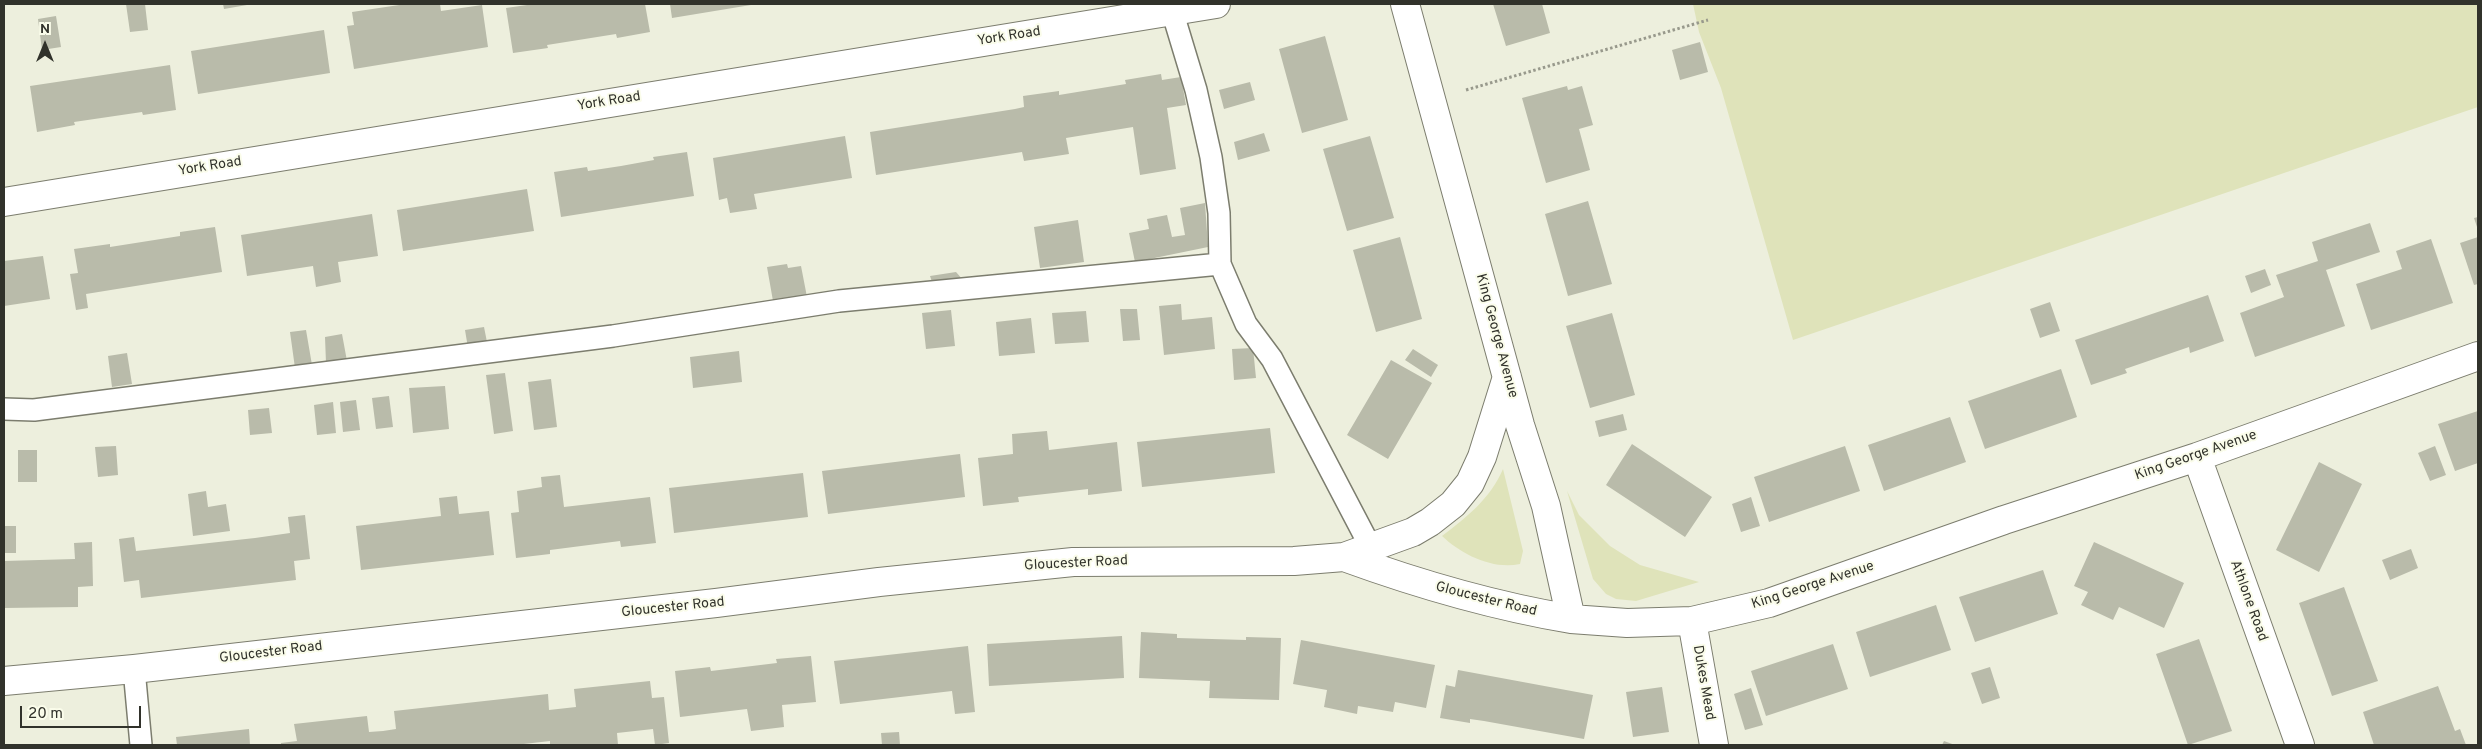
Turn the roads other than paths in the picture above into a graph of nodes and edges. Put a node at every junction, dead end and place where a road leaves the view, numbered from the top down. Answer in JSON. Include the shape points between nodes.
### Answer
{"nodes":[{"id":1,"x":1216,"y":4,"type":"edge"},
{"id":2,"x":1405,"y":4,"type":"edge"},
{"id":3,"x":1171,"y":7,"type":"edge"},
{"id":4,"x":4,"y":202,"type":"edge"},
{"id":5,"x":1220,"y":264,"type":"junction"},
{"id":6,"x":2478,"y":356,"type":"edge"},
{"id":7,"x":1507,"y":377,"type":"junction"},
{"id":8,"x":4,"y":409,"type":"edge"},
{"id":9,"x":2197,"y":457,"type":"junction"},
{"id":10,"x":1371,"y":548,"type":"junction"},
{"id":11,"x":1344,"y":557,"type":"junction"},
{"id":12,"x":1571,"y":620,"type":"junction"},
{"id":13,"x":1692,"y":621,"type":"junction"},
{"id":14,"x":134,"y":669,"type":"junction"},
{"id":15,"x":4,"y":681,"type":"edge"},
{"id":16,"x":141,"y":745,"type":"edge"},
{"id":17,"x":1714,"y":745,"type":"edge"},
{"id":18,"x":2300,"y":745,"type":"edge"}],
"edges":[{"from":1,"to":3,"type":"street","name":"York Road"},
{"from":2,"to":7,"type":"street","name":"King George Avenue"},
{"from":3,"to":4,"type":"street","name":"York Road"},
{"from":3,"to":5,"type":"lane","via":[[1196,90],[1211,157],[1219,213]]},
{"from":5,"to":8,"type":"lane","via":[[839,301],[613,336],[306,377],[34,410]]},
{"from":5,"to":10,"type":"lane","via":[[1246,324],[1272,359]]},
{"from":6,"to":9,"type":"street","name":"King George Avenue"},
{"from":7,"to":10,"type":"street","name":"Gloucester Road","via":[[1482,457],[1470,483],[1430,522]]},
{"from":7,"to":12,"type":"street","name":"King George Avenue","via":[[1546,506]]},
{"from":9,"to":13,"type":"street","name":"King George Avenue","via":[[2004,520],[1769,603]]},
{"from":9,"to":18,"type":"street","name":"Athlone Road"},
{"from":10,"to":11,"type":"street","name":"Gloucester Road"},
{"from":11,"to":12,"type":"street","name":"Gloucester Road","via":[[1411,580],[1522,611]]},
{"from":11,"to":14,"type":"street","name":"Gloucester Road","via":[[1294,561],[1073,562]]},
{"from":12,"to":13,"type":"street","name":"King George Avenue","via":[[1627,623]]},
{"from":13,"to":17,"type":"street","name":"Dukes Mead"},
{"from":14,"to":15,"type":"street","name":"Gloucester Road"},
{"from":14,"to":16,"type":"lane"}]}
